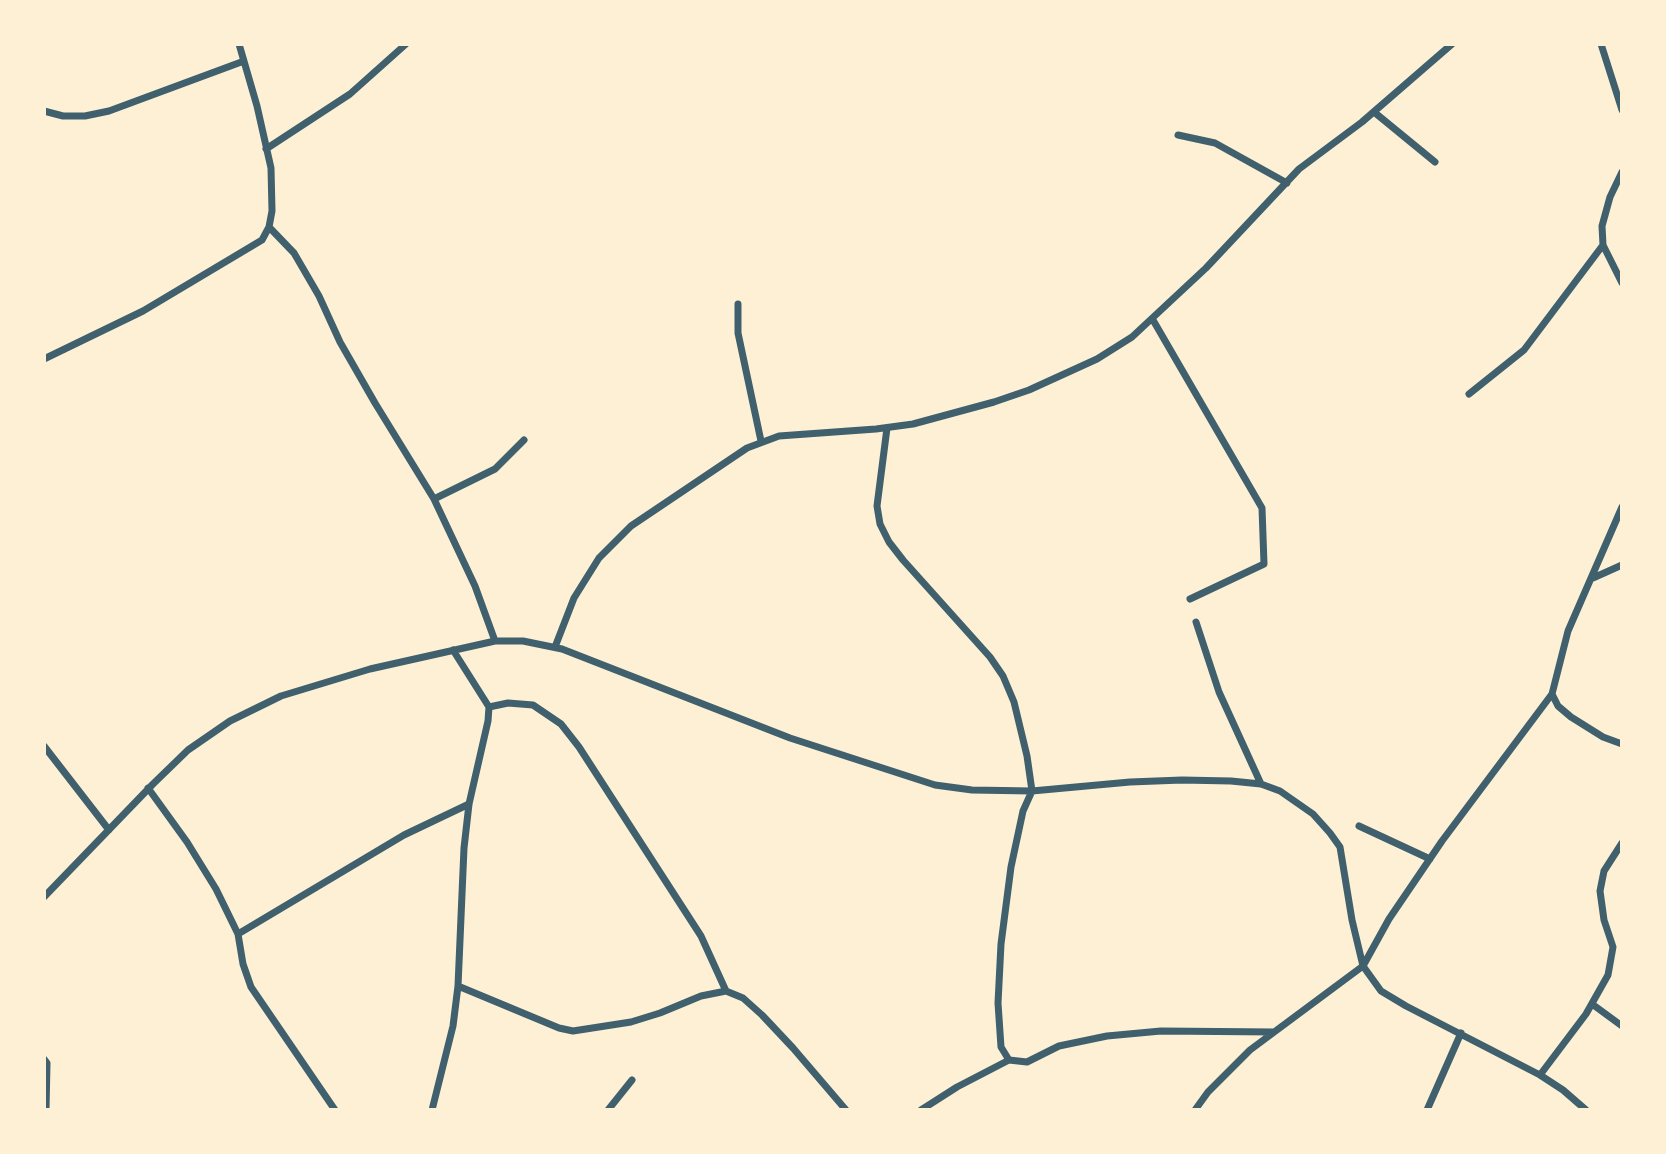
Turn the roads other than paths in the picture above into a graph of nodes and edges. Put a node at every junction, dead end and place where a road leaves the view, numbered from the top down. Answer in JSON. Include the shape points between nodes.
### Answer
{"nodes":[{"id":1,"x":239,"y":44,"type":"edge"},
{"id":2,"x":406,"y":44,"type":"edge"},
{"id":3,"x":1452,"y":44,"type":"edge"},
{"id":4,"x":1601,"y":44,"type":"edge"},
{"id":5,"x":244,"y":61,"type":"junction"},
{"id":6,"x":1622,"y":110,"type":"edge"},
{"id":7,"x":44,"y":111,"type":"edge"},
{"id":8,"x":1374,"y":112,"type":"junction"},
{"id":9,"x":1178,"y":135,"type":"dead end"},
{"id":10,"x":267,"y":149,"type":"junction"},
{"id":11,"x":1435,"y":162,"type":"dead end"},
{"id":12,"x":1622,"y":173,"type":"edge"},
{"id":13,"x":1287,"y":183,"type":"junction"},
{"id":14,"x":269,"y":227,"type":"junction"},
{"id":15,"x":1603,"y":245,"type":"junction"},
{"id":16,"x":1622,"y":284,"type":"edge"},
{"id":17,"x":738,"y":304,"type":"dead end"},
{"id":18,"x":1153,"y":320,"type":"junction"},
{"id":19,"x":44,"y":359,"type":"edge"},
{"id":20,"x":1468,"y":394,"type":"dead end"},
{"id":21,"x":887,"y":428,"type":"junction"},
{"id":22,"x":524,"y":440,"type":"dead end"},
{"id":23,"x":761,"y":441,"type":"junction"},
{"id":24,"x":434,"y":499,"type":"junction"},
{"id":25,"x":1622,"y":507,"type":"edge"},
{"id":26,"x":1622,"y":565,"type":"edge"},
{"id":27,"x":1592,"y":578,"type":"junction"},
{"id":28,"x":1191,"y":599,"type":"dead end"},
{"id":29,"x":1196,"y":622,"type":"dead end"},
{"id":30,"x":495,"y":641,"type":"junction"},
{"id":31,"x":555,"y":648,"type":"junction"},
{"id":32,"x":453,"y":650,"type":"junction"},
{"id":33,"x":1552,"y":694,"type":"junction"},
{"id":34,"x":489,"y":707,"type":"junction"},
{"id":35,"x":1622,"y":744,"type":"edge"},
{"id":36,"x":44,"y":747,"type":"edge"},
{"id":37,"x":1261,"y":784,"type":"junction"},
{"id":38,"x":148,"y":788,"type":"junction"},
{"id":39,"x":1032,"y":790,"type":"junction"},
{"id":40,"x":469,"y":804,"type":"junction"},
{"id":41,"x":1359,"y":826,"type":"dead end"},
{"id":42,"x":109,"y":830,"type":"junction"},
{"id":43,"x":1622,"y":843,"type":"edge"},
{"id":44,"x":1430,"y":859,"type":"junction"},
{"id":45,"x":44,"y":897,"type":"edge"},
{"id":46,"x":239,"y":934,"type":"junction"},
{"id":47,"x":1612,"y":947,"type":"junction"},
{"id":48,"x":1622,"y":951,"type":"edge"},
{"id":49,"x":1363,"y":966,"type":"junction"},
{"id":50,"x":458,"y":986,"type":"junction"},
{"id":51,"x":726,"y":991,"type":"junction"},
{"id":52,"x":1592,"y":1004,"type":"junction"},
{"id":53,"x":1622,"y":1026,"type":"edge"},
{"id":54,"x":1274,"y":1032,"type":"junction"},
{"id":55,"x":1461,"y":1033,"type":"junction"},
{"id":56,"x":44,"y":1059,"type":"edge"},
{"id":57,"x":1009,"y":1060,"type":"junction"},
{"id":58,"x":1540,"y":1075,"type":"junction"},
{"id":59,"x":632,"y":1080,"type":"dead end"},
{"id":60,"x":46,"y":1110,"type":"edge"},
{"id":61,"x":335,"y":1110,"type":"edge"},
{"id":62,"x":432,"y":1110,"type":"edge"},
{"id":63,"x":608,"y":1110,"type":"edge"},
{"id":64,"x":846,"y":1110,"type":"edge"},
{"id":65,"x":921,"y":1110,"type":"edge"},
{"id":66,"x":1195,"y":1110,"type":"edge"},
{"id":67,"x":1427,"y":1110,"type":"edge"},
{"id":68,"x":1586,"y":1110,"type":"edge"}],
"edges":[{"from":1,"to":5,"type":"street"},
{"from":2,"to":10,"type":"street","via":[[350,94]]},
{"from":3,"to":8,"type":"street"},
{"from":4,"to":6,"type":"street"},
{"from":5,"to":7,"type":"street","via":[[109,111],[85,116]]},
{"from":5,"to":10,"type":"street"},
{"from":8,"to":11,"type":"street"},
{"from":8,"to":13,"type":"street"},
{"from":9,"to":13,"type":"street","via":[[1215,143]]},
{"from":10,"to":14,"type":"street","via":[[271,168]]},
{"from":12,"to":15,"type":"street","via":[[1602,226]]},
{"from":13,"to":18,"type":"street"},
{"from":14,"to":19,"type":"street","via":[[261,240],[143,311]]},
{"from":14,"to":24,"type":"street","via":[[294,253],[340,342]]},
{"from":15,"to":16,"type":"street"},
{"from":15,"to":20,"type":"street","via":[[1524,350]]},
{"from":17,"to":23,"type":"street","via":[[738,333]]},
{"from":18,"to":21,"type":"street","via":[[1097,359],[1028,390]]},
{"from":18,"to":28,"type":"street","via":[[1262,508],[1264,564]]},
{"from":21,"to":23,"type":"street"},
{"from":21,"to":39,"type":"street","via":[[877,506],[880,524],[896,551],[1003,676],[1023,732]]},
{"from":22,"to":24,"type":"street","via":[[495,469]]},
{"from":23,"to":31,"type":"street","via":[[631,526],[599,558],[574,597]]},
{"from":24,"to":30,"type":"street"},
{"from":25,"to":27,"type":"street"},
{"from":26,"to":27,"type":"street"},
{"from":27,"to":33,"type":"street","via":[[1567,631]]},
{"from":29,"to":37,"type":"street","via":[[1219,692]]},
{"from":30,"to":31,"type":"street"},
{"from":30,"to":32,"type":"street"},
{"from":31,"to":39,"type":"street","via":[[900,775],[972,790]]},
{"from":32,"to":34,"type":"street"},
{"from":32,"to":38,"type":"street","via":[[281,695],[188,750]]},
{"from":33,"to":35,"type":"street","via":[[1571,717]]},
{"from":33,"to":44,"type":"street"},
{"from":34,"to":40,"type":"street"},
{"from":34,"to":51,"type":"street","via":[[533,705],[561,724],[701,936]]},
{"from":36,"to":42,"type":"street"},
{"from":37,"to":39,"type":"street","via":[[1182,780]]},
{"from":37,"to":49,"type":"street","via":[[1296,800],[1340,847]]},
{"from":38,"to":42,"type":"street"},
{"from":38,"to":46,"type":"street","via":[[194,852]]},
{"from":39,"to":57,"type":"street","via":[[1011,867],[1001,944],[1001,1047]]},
{"from":40,"to":46,"type":"street","via":[[404,835]]},
{"from":40,"to":50,"type":"street"},
{"from":41,"to":44,"type":"street"},
{"from":42,"to":45,"type":"street"},
{"from":43,"to":47,"type":"street","via":[[1604,872],[1601,891]]},
{"from":44,"to":49,"type":"street"},
{"from":46,"to":61,"type":"street","via":[[251,987]]},
{"from":47,"to":48,"type":"street"},
{"from":47,"to":52,"type":"street","via":[[1608,975]]},
{"from":49,"to":54,"type":"street"},
{"from":49,"to":55,"type":"street","via":[[1381,991]]},
{"from":50,"to":51,"type":"street","via":[[573,1031],[631,1022]]},
{"from":50,"to":62,"type":"street"},
{"from":51,"to":64,"type":"street","via":[[743,998],[762,1016]]},
{"from":52,"to":53,"type":"street"},
{"from":52,"to":58,"type":"street"},
{"from":54,"to":57,"type":"street","via":[[1161,1031],[1107,1036],[1059,1046],[1027,1062]]},
{"from":54,"to":66,"type":"street","via":[[1250,1050]]},
{"from":55,"to":58,"type":"street"},
{"from":55,"to":67,"type":"street"},
{"from":56,"to":60,"type":"street"},
{"from":57,"to":65,"type":"street"},
{"from":58,"to":68,"type":"street"},
{"from":59,"to":63,"type":"street"}]}
